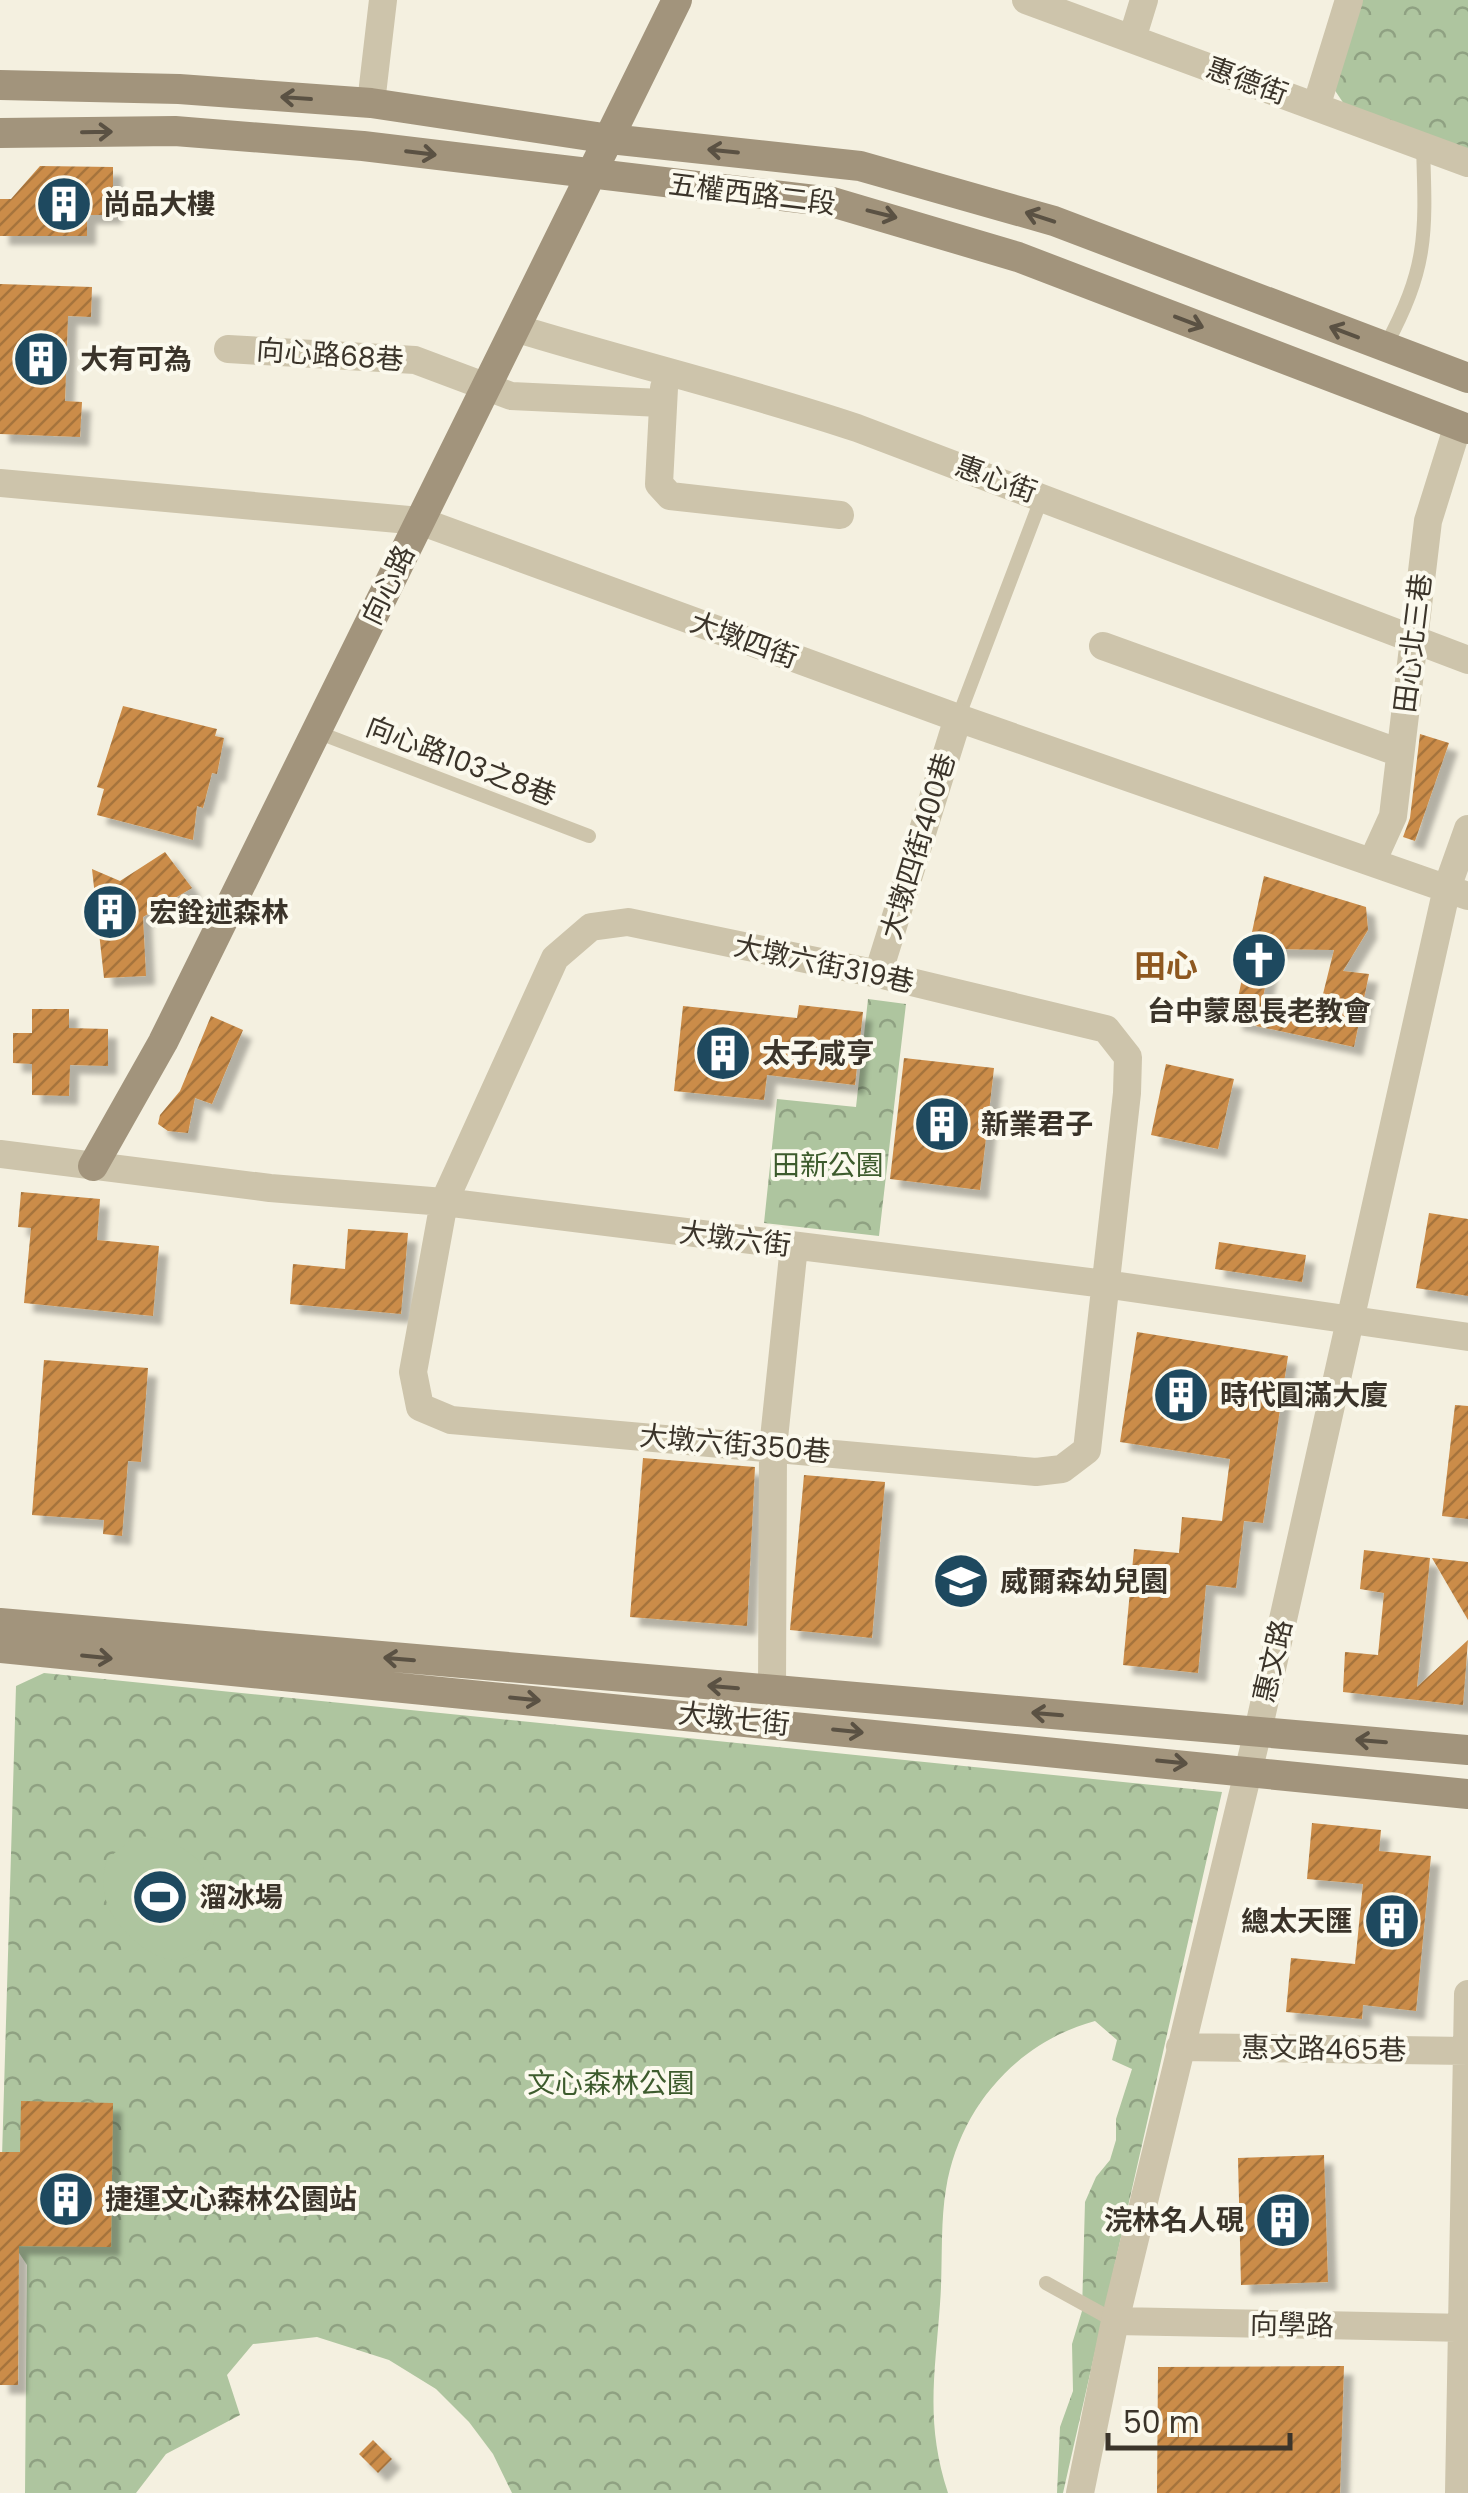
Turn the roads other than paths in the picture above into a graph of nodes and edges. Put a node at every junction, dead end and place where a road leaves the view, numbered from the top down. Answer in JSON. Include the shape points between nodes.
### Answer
{"nodes":[{"id":1,"x":382,"y":0,"type":"edge"},
{"id":2,"x":677,"y":0,"type":"edge"},
{"id":3,"x":1026,"y":0,"type":"edge"},
{"id":4,"x":1144,"y":0,"type":"edge"},
{"id":5,"x":1349,"y":0,"type":"edge"},
{"id":6,"x":1132,"y":39,"type":"junction"},
{"id":7,"x":0,"y":85,"type":"edge"},
{"id":8,"x":371,"y":103,"type":"junction"},
{"id":9,"x":1316,"y":107,"type":"junction"},
{"id":10,"x":0,"y":133,"type":"edge"},
{"id":11,"x":610,"y":139,"type":"junction"},
{"id":12,"x":1423,"y":146,"type":"junction"},
{"id":13,"x":1468,"y":163,"type":"edge"},
{"id":14,"x":589,"y":174,"type":"junction"},
{"id":15,"x":515,"y":328,"type":"junction"},
{"id":16,"x":1385,"y":348,"type":"junction"},
{"id":17,"x":228,"y":349,"type":"dead end"},
{"id":18,"x":668,"y":372,"type":"junction"},
{"id":19,"x":1468,"y":378,"type":"edge"},
{"id":20,"x":488,"y":386,"type":"junction"},
{"id":21,"x":661,"y":403,"type":"junction"},
{"id":22,"x":1463,"y":427,"type":"edge"},
{"id":23,"x":0,"y":483,"type":"edge"},
{"id":24,"x":1042,"y":496,"type":"junction"},
{"id":25,"x":840,"y":515,"type":"dead end"},
{"id":26,"x":420,"y":521,"type":"junction"},
{"id":27,"x":1413,"y":641,"type":"junction"},
{"id":28,"x":1104,"y":646,"type":"dead end"},
{"id":29,"x":1468,"y":660,"type":"edge"},
{"id":30,"x":958,"y":718,"type":"junction"},
{"id":31,"x":316,"y":732,"type":"junction"},
{"id":32,"x":1400,"y":753,"type":"junction"},
{"id":33,"x":1468,"y":829,"type":"edge"},
{"id":34,"x":589,"y":836,"type":"dead end"},
{"id":35,"x":1373,"y":860,"type":"junction"},
{"id":36,"x":1458,"y":892,"type":"edge"},
{"id":37,"x":878,"y":974,"type":"junction"},
{"id":38,"x":0,"y":1154,"type":"edge"},
{"id":39,"x":93,"y":1166,"type":"junction"},
{"id":40,"x":444,"y":1202,"type":"junction"},
{"id":41,"x":794,"y":1246,"type":"junction"},
{"id":42,"x":1105,"y":1284,"type":"junction"},
{"id":43,"x":1349,"y":1322,"type":"junction"},
{"id":44,"x":1468,"y":1337,"type":"edge"},
{"id":45,"x":774,"y":1448,"type":"junction"},
{"id":46,"x":0,"y":1623,"type":"edge"},
{"id":47,"x":0,"y":1648,"type":"edge"},
{"id":48,"x":772,"y":1692,"type":"junction"},
{"id":49,"x":1258,"y":1731,"type":"junction"},
{"id":50,"x":1468,"y":1750,"type":"edge"},
{"id":51,"x":1248,"y":1770,"type":"junction"},
{"id":52,"x":1468,"y":1794,"type":"edge"},
{"id":53,"x":1468,"y":1994,"type":"edge"},
{"id":54,"x":1180,"y":2047,"type":"junction"},
{"id":55,"x":1468,"y":2051,"type":"edge"},
{"id":56,"x":1046,"y":2283,"type":"dead end"},
{"id":57,"x":1115,"y":2321,"type":"junction"},
{"id":58,"x":1465,"y":2328,"type":"edge"},
{"id":59,"x":1080,"y":2493,"type":"edge"},
{"id":60,"x":1459,"y":2493,"type":"edge"}],
"edges":[{"from":1,"to":8,"type":"street"},
{"from":2,"to":11,"type":"street","name":"向心路"},
{"from":3,"to":6,"type":"street","name":"惠德街"},
{"from":4,"to":6,"type":"street"},
{"from":5,"to":9,"type":"street"},
{"from":6,"to":9,"type":"street","name":"惠德街"},
{"from":8,"to":7,"type":"street","name":"五權西路二段","one_way":true,"via":[[180,88]]},
{"from":8,"to":11,"type":"street","name":"五權西路二段"},
{"from":9,"to":12,"type":"street","name":"惠德街"},
{"from":10,"to":14,"type":"street","name":"五權西路二段","one_way":true,"via":[[174,131]]},
{"from":11,"to":14,"type":"street","name":"向心路"},
{"from":16,"to":11,"type":"street","name":"五權西路二段","one_way":true,"via":[[948,188],[860,166]]},
{"from":12,"to":13,"type":"street","name":"惠德街"},
{"from":12,"to":16,"type":"lane","via":[[1422,260],[1412,297]]},
{"from":14,"to":15,"type":"street","name":"向心路"},
{"from":14,"to":22,"type":"street","name":"五權西路二段","one_way":true,"via":[[832,202],[897,218],[1018,257]]},
{"from":15,"to":18,"type":"street","name":"惠心街"},
{"from":15,"to":20,"type":"street","name":"向心路"},
{"from":16,"to":19,"type":"street","name":"五權西路二段"},
{"from":17,"to":20,"type":"street","name":"向心路68巷","via":[[415,360]]},
{"from":18,"to":21,"type":"street"},
{"from":18,"to":24,"type":"street","name":"惠心街","via":[[768,398]]},
{"from":20,"to":21,"type":"street","via":[[511,396]]},
{"from":20,"to":26,"type":"street","name":"向心路"},
{"from":21,"to":25,"type":"street","via":[[658,484],[670,496]]},
{"from":22,"to":27,"type":"street","name":"田心北三巷","via":[[1428,521]]},
{"from":23,"to":26,"type":"street","name":"大墩四街"},
{"from":24,"to":27,"type":"street","name":"惠心街"},
{"from":24,"to":30,"type":"lane"},
{"from":26,"to":30,"type":"street","name":"大墩四街"},
{"from":26,"to":31,"type":"street","name":"向心路"},
{"from":27,"to":29,"type":"street","name":"惠心街"},
{"from":27,"to":32,"type":"street","name":"田心北三巷"},
{"from":28,"to":32,"type":"street"},
{"from":30,"to":35,"type":"street","name":"大墩四街"},
{"from":30,"to":37,"type":"street","name":"大墩四街400巷"},
{"from":31,"to":34,"type":"lane","name":"向心路103之8巷"},
{"from":31,"to":39,"type":"street","name":"向心路","via":[[164,1042]]},
{"from":32,"to":35,"type":"street","name":"田心北三巷","via":[[1393,816]]},
{"from":33,"to":36,"type":"street","name":"惠文路"},
{"from":35,"to":36,"type":"street","name":"大墩四街"},
{"from":36,"to":43,"type":"street","name":"惠文路"},
{"from":37,"to":40,"type":"street","name":"大墩六街319巷","via":[[628,922],[591,927],[555,958]]},
{"from":37,"to":42,"type":"street","name":"大墩六街319巷","via":[[1106,1029],[1128,1058]]},
{"from":38,"to":39,"type":"street","name":"大墩六街"},
{"from":39,"to":40,"type":"street","name":"大墩六街"},
{"from":40,"to":41,"type":"street","name":"大墩六街"},
{"from":40,"to":45,"type":"street","name":"大墩六街350巷","via":[[413,1372],[420,1407],[451,1420]]},
{"from":41,"to":42,"type":"street","name":"大墩六街"},
{"from":41,"to":45,"type":"street"},
{"from":42,"to":43,"type":"street","name":"大墩六街"},
{"from":42,"to":45,"type":"street","name":"大墩六街350巷","via":[[1087,1450],[1062,1470]]},
{"from":43,"to":44,"type":"street","name":"大墩六街"},
{"from":43,"to":49,"type":"street","name":"惠文路"},
{"from":45,"to":48,"type":"street"},
{"from":48,"to":46,"type":"street","name":"大墩七街","one_way":true},
{"from":47,"to":51,"type":"street","name":"大墩七街","one_way":true},
{"from":49,"to":48,"type":"street","name":"大墩七街","one_way":true},
{"from":50,"to":49,"type":"street","name":"大墩七街","one_way":true},
{"from":49,"to":51,"type":"street","name":"惠文路"},
{"from":51,"to":52,"type":"street","name":"大墩七街"},
{"from":51,"to":54,"type":"street","name":"惠文路"},
{"from":53,"to":55,"type":"street"},
{"from":54,"to":55,"type":"street","name":"惠文路465巷"},
{"from":54,"to":57,"type":"street","name":"惠文路"},
{"from":55,"to":58,"type":"street"},
{"from":56,"to":57,"type":"lane"},
{"from":57,"to":58,"type":"street","name":"向學路"},
{"from":57,"to":59,"type":"street","name":"惠文路"},
{"from":58,"to":60,"type":"street"}]}
